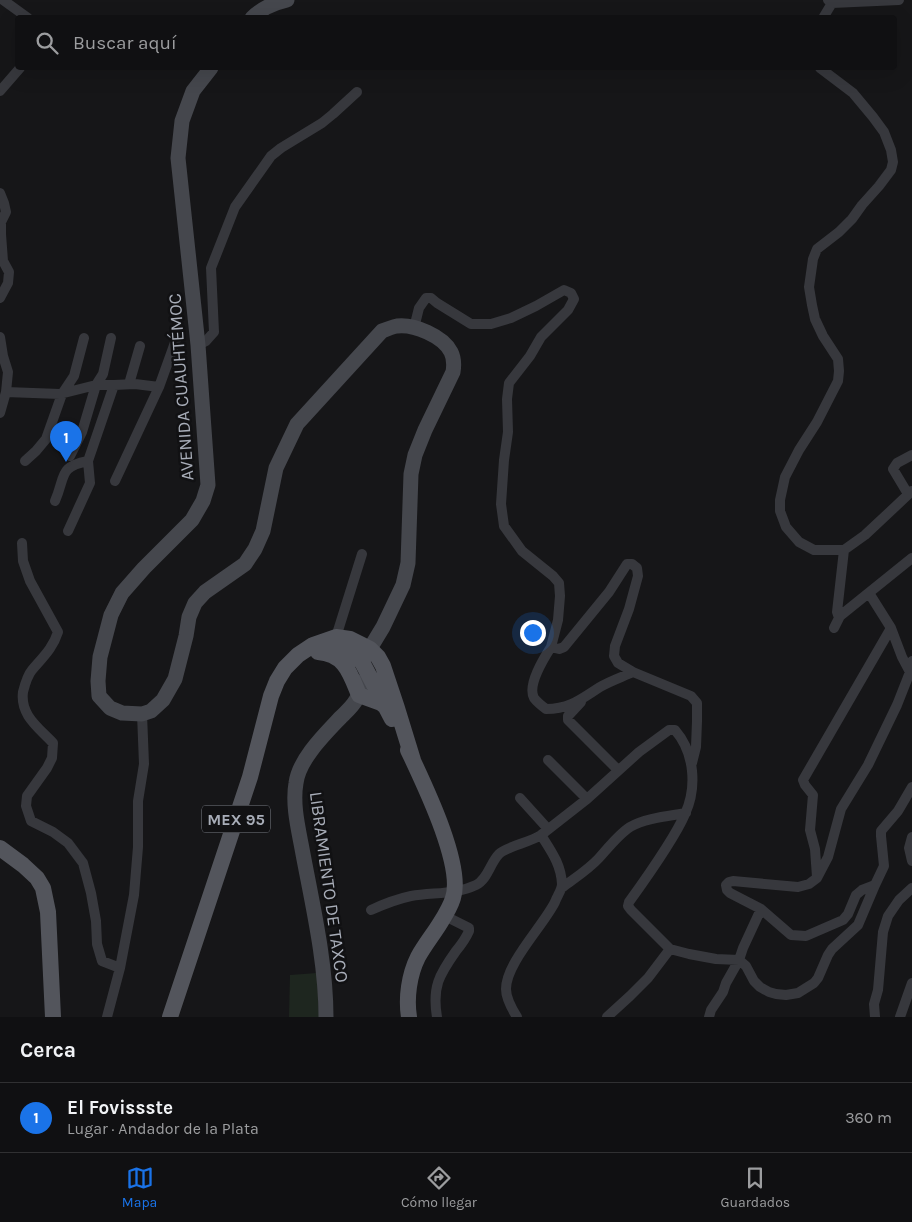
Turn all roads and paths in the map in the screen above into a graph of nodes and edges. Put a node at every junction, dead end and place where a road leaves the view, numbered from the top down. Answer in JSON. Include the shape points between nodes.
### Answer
{"nodes":[{"id":1,"x":3,"y":0,"type":"edge"},
{"id":2,"x":899,"y":0,"type":"edge"},
{"id":3,"x":279,"y":1,"type":"edge"},
{"id":4,"x":830,"y":1,"type":"edge"},
{"id":5,"x":874,"y":1,"type":"edge"},
{"id":6,"x":24,"y":15,"type":"edge"},
{"id":7,"x":255,"y":15,"type":"edge"},
{"id":8,"x":824,"y":15,"type":"edge"},
{"id":9,"x":18,"y":70,"type":"edge"},
{"id":10,"x":209,"y":70,"type":"edge"},
{"id":11,"x":823,"y":70,"type":"edge"},
{"id":12,"x":0,"y":91,"type":"edge"},
{"id":13,"x":357,"y":92,"type":"dead end"},
{"id":14,"x":0,"y":192,"type":"edge"},
{"id":15,"x":0,"y":298,"type":"edge"},
{"id":16,"x":414,"y":328,"type":"junction"},
{"id":17,"x":0,"y":337,"type":"edge"},
{"id":18,"x":177,"y":337,"type":"dead end"},
{"id":19,"x":84,"y":338,"type":"dead end"},
{"id":20,"x":111,"y":338,"type":"dead end"},
{"id":21,"x":198,"y":345,"type":"junction"},
{"id":22,"x":140,"y":346,"type":"dead end"},
{"id":23,"x":129,"y":384,"type":"junction"},
{"id":24,"x":96,"y":385,"type":"junction"},
{"id":25,"x":114,"y":386,"type":"junction"},
{"id":26,"x":159,"y":387,"type":"junction"},
{"id":27,"x":6,"y":392,"type":"junction"},
{"id":28,"x":62,"y":394,"type":"junction"},
{"id":29,"x":0,"y":413,"type":"edge"},
{"id":30,"x":912,"y":455,"type":"edge"},
{"id":31,"x":70,"y":456,"type":"dead end"},
{"id":32,"x":25,"y":461,"type":"dead end"},
{"id":33,"x":88,"y":461,"type":"junction"},
{"id":34,"x":115,"y":481,"type":"dead end"},
{"id":35,"x":910,"y":492,"type":"edge"},
{"id":36,"x":55,"y":500,"type":"dead end"},
{"id":37,"x":68,"y":531,"type":"dead end"},
{"id":38,"x":22,"y":543,"type":"dead end"},
{"id":39,"x":844,"y":550,"type":"junction"},
{"id":40,"x":362,"y":554,"type":"dead end"},
{"id":41,"x":911,"y":562,"type":"edge"},
{"id":42,"x":869,"y":593,"type":"junction"},
{"id":43,"x":840,"y":616,"type":"junction"},
{"id":44,"x":834,"y":628,"type":"dead end"},
{"id":45,"x":891,"y":628,"type":"junction"},
{"id":46,"x":330,"y":639,"type":"junction"},
{"id":47,"x":551,"y":646,"type":"junction"},
{"id":48,"x":298,"y":655,"type":"junction"},
{"id":49,"x":366,"y":655,"type":"junction"},
{"id":50,"x":912,"y":661,"type":"edge"},
{"id":51,"x":633,"y":672,"type":"junction"},
{"id":52,"x":911,"y":676,"type":"edge"},
{"id":53,"x":359,"y":695,"type":"junction"},
{"id":54,"x":585,"y":698,"type":"junction"},
{"id":55,"x":386,"y":707,"type":"junction"},
{"id":56,"x":142,"y":714,"type":"junction"},
{"id":57,"x":412,"y":760,"type":"junction"},
{"id":58,"x":548,"y":760,"type":"dead end"},
{"id":59,"x":691,"y":766,"type":"junction"},
{"id":60,"x":618,"y":770,"type":"junction"},
{"id":61,"x":912,"y":787,"type":"edge"},
{"id":62,"x":520,"y":798,"type":"dead end"},
{"id":63,"x":588,"y":799,"type":"junction"},
{"id":64,"x":686,"y":813,"type":"junction"},
{"id":65,"x":544,"y":832,"type":"junction"},
{"id":66,"x":912,"y":836,"type":"edge"},
{"id":67,"x":0,"y":848,"type":"edge"},
{"id":68,"x":912,"y":861,"type":"edge"},
{"id":69,"x":818,"y":878,"type":"junction"},
{"id":70,"x":875,"y":885,"type":"junction"},
{"id":71,"x":562,"y":887,"type":"junction"},
{"id":72,"x":912,"y":888,"type":"edge"},
{"id":73,"x":454,"y":892,"type":"junction"},
{"id":74,"x":761,"y":909,"type":"junction"},
{"id":75,"x":371,"y":910,"type":"dead end"},
{"id":76,"x":445,"y":916,"type":"junction"},
{"id":77,"x":670,"y":949,"type":"junction"},
{"id":78,"x":739,"y":960,"type":"junction"},
{"id":79,"x":120,"y":968,"type":"junction"},
{"id":80,"x":912,"y":983,"type":"edge"},
{"id":81,"x":53,"y":1017,"type":"edge"},
{"id":82,"x":107,"y":1017,"type":"edge"},
{"id":83,"x":170,"y":1017,"type":"edge"},
{"id":84,"x":326,"y":1017,"type":"edge"},
{"id":85,"x":409,"y":1017,"type":"edge"},
{"id":86,"x":437,"y":1017,"type":"edge"},
{"id":87,"x":518,"y":1017,"type":"edge"},
{"id":88,"x":607,"y":1017,"type":"edge"},
{"id":89,"x":709,"y":1017,"type":"edge"},
{"id":90,"x":875,"y":1017,"type":"edge"},
{"id":91,"x":900,"y":1017,"type":"edge"}],
"edges":[{"from":1,"to":6,"type":"street"},
{"from":2,"to":5,"type":"street"},
{"from":3,"to":7,"type":"main road"},
{"from":4,"to":5,"type":"street"},
{"from":4,"to":8,"type":"street"},
{"from":9,"to":12,"type":"street"},
{"from":10,"to":21,"type":"main road","name":"AVENIDA CUAUHTÉMOC","via":[[193,91],[182,121],[178,158]]},
{"from":11,"to":39,"type":"street","via":[[853,93],[873,117],[884,132],[893,162],[891,170],[852,219],[817,249],[813,259],[809,287],[815,320],[838,359],[838,381],[785,477],[780,500],[786,527],[799,542],[814,550]]},
{"from":13,"to":21,"type":"street","via":[[322,123],[271,156],[235,206],[211,268],[214,332]]},
{"from":14,"to":15,"type":"street","via":[[6,212],[1,222],[3,261],[9,272],[8,283]]},
{"from":16,"to":47,"type":"street","via":[[419,308],[426,298],[431,298],[471,324],[491,324],[511,318],[564,290],[574,299],[509,384],[507,399],[508,432],[501,504],[504,526],[522,551],[558,583],[558,620]]},
{"from":16,"to":49,"type":"main road","via":[[442,340],[451,352],[453,372],[424,430],[415,456],[411,474],[408,563],[403,585]]},
{"from":16,"to":56,"type":"main road","via":[[394,326],[382,332],[297,424],[276,468],[263,531],[255,549],[245,564],[205,592],[195,603],[175,679],[163,700]]},
{"from":17,"to":27,"type":"street","via":[[8,372]]},
{"from":18,"to":26,"type":"street"},
{"from":19,"to":28,"type":"street","via":[[74,376]]},
{"from":20,"to":24,"type":"street","via":[[103,374]]},
{"from":21,"to":56,"type":"main road","name":"AVENIDA CUAUHTÉMOC","via":[[208,485],[203,501],[192,520],[122,593],[100,657],[100,696],[110,708],[122,713]]},
{"from":22,"to":23,"type":"street"},
{"from":23,"to":25,"type":"street"},
{"from":23,"to":26,"type":"street"},
{"from":24,"to":25,"type":"street"},
{"from":24,"to":28,"type":"street"},
{"from":24,"to":31,"type":"street","via":[[82,432]]},
{"from":25,"to":33,"type":"street"},
{"from":26,"to":34,"type":"street"},
{"from":27,"to":28,"type":"street"},
{"from":27,"to":29,"type":"street"},
{"from":28,"to":32,"type":"street","via":[[46,439]]},
{"from":30,"to":35,"type":"street","via":[[893,469]]},
{"from":33,"to":36,"type":"street","via":[[74,464],[65,471]]},
{"from":33,"to":37,"type":"street","via":[[90,483]]},
{"from":35,"to":39,"type":"street","via":[[865,535]]},
{"from":38,"to":79,"type":"street","via":[[23,561],[30,581],[58,632],[55,642],[24,684],[22,699],[26,713],[53,743],[52,758],[27,796],[26,806],[31,821],[68,843],[83,863],[102,961]]},
{"from":39,"to":43,"type":"street","via":[[837,612]]},
{"from":40,"to":46,"type":"street"},
{"from":41,"to":42,"type":"street"},
{"from":42,"to":43,"type":"street"},
{"from":42,"to":45,"type":"street"},
{"from":43,"to":44,"type":"street"},
{"from":45,"to":52,"type":"street"},
{"from":45,"to":69,"type":"street","via":[[803,780],[814,795],[810,830]]},
{"from":46,"to":48,"type":"main road","number":"MEX 95","via":[[314,644]]},
{"from":46,"to":49,"type":"main road","via":[[350,639]]},
{"from":47,"to":51,"type":"street","via":[[564,647],[609,592],[627,564],[632,564],[637,568],[638,576],[614,656],[618,663]]},
{"from":47,"to":54,"type":"street","via":[[535,678],[534,698],[546,710]]},
{"from":48,"to":53,"type":"main road","via":[[314,652],[333,655],[351,673]]},
{"from":48,"to":83,"type":"main road","number":"MEX 95","via":[[285,668],[271,696],[250,776]]},
{"from":49,"to":53,"type":"main road"},
{"from":49,"to":55,"type":"main road"},
{"from":49,"to":57,"type":"main road","via":[[378,657],[383,666]]},
{"from":50,"to":52,"type":"street"},
{"from":51,"to":54,"type":"street","via":[[601,686]]},
{"from":51,"to":59,"type":"street","via":[[691,696],[696,703],[696,747]]},
{"from":52,"to":69,"type":"street","via":[[868,765],[841,809],[828,857]]},
{"from":53,"to":55,"type":"main road"},
{"from":53,"to":84,"type":"main road","name":"LIBRAMIENTO DE TAXCO","number":"MEX 95","via":[[304,761],[296,782],[296,810],[322,961]]},
{"from":54,"to":60,"type":"street","via":[[568,720]]},
{"from":55,"to":57,"type":"main road"},
{"from":56,"to":79,"type":"street","via":[[144,764],[138,801],[134,895]]},
{"from":57,"to":73,"type":"main road","via":[[450,853]]},
{"from":58,"to":63,"type":"street"},
{"from":59,"to":60,"type":"street","via":[[680,735],[669,730]]},
{"from":59,"to":64,"type":"street","via":[[692,793]]},
{"from":60,"to":63,"type":"street"},
{"from":61,"to":70,"type":"street","via":[[881,831],[884,866]]},
{"from":62,"to":65,"type":"street"},
{"from":63,"to":65,"type":"street"},
{"from":64,"to":71,"type":"street","via":[[629,828],[598,859]]},
{"from":64,"to":77,"type":"street","via":[[628,906]]},
{"from":65,"to":71,"type":"street","via":[[558,864]]},
{"from":65,"to":73,"type":"street","via":[[535,839],[501,852],[481,882]]},
{"from":66,"to":68,"type":"street","via":[[909,848]]},
{"from":67,"to":81,"type":"main road","via":[[37,878],[42,888],[48,912]]},
{"from":69,"to":74,"type":"street","via":[[798,887],[733,881],[726,885],[730,893]]},
{"from":70,"to":74,"type":"street","via":[[856,895],[842,920],[806,936],[791,934]]},
{"from":70,"to":78,"type":"street","via":[[858,925],[828,955],[814,983],[798,993],[769,992],[754,981]]},
{"from":71,"to":87,"type":"street","via":[[507,978],[507,998]]},
{"from":72,"to":90,"type":"street","via":[[888,916],[883,932]]},
{"from":73,"to":75,"type":"street","via":[[412,896]]},
{"from":73,"to":76,"type":"main road"},
{"from":74,"to":78,"type":"street"},
{"from":76,"to":85,"type":"main road","via":[[412,970]]},
{"from":76,"to":86,"type":"street","via":[[469,928],[469,931],[438,981],[435,990]]},
{"from":77,"to":78,"type":"street","via":[[716,959]]},
{"from":77,"to":88,"type":"street","via":[[648,978]]},
{"from":78,"to":89,"type":"street"},
{"from":79,"to":82,"type":"street"},
{"from":80,"to":91,"type":"street"}]}
